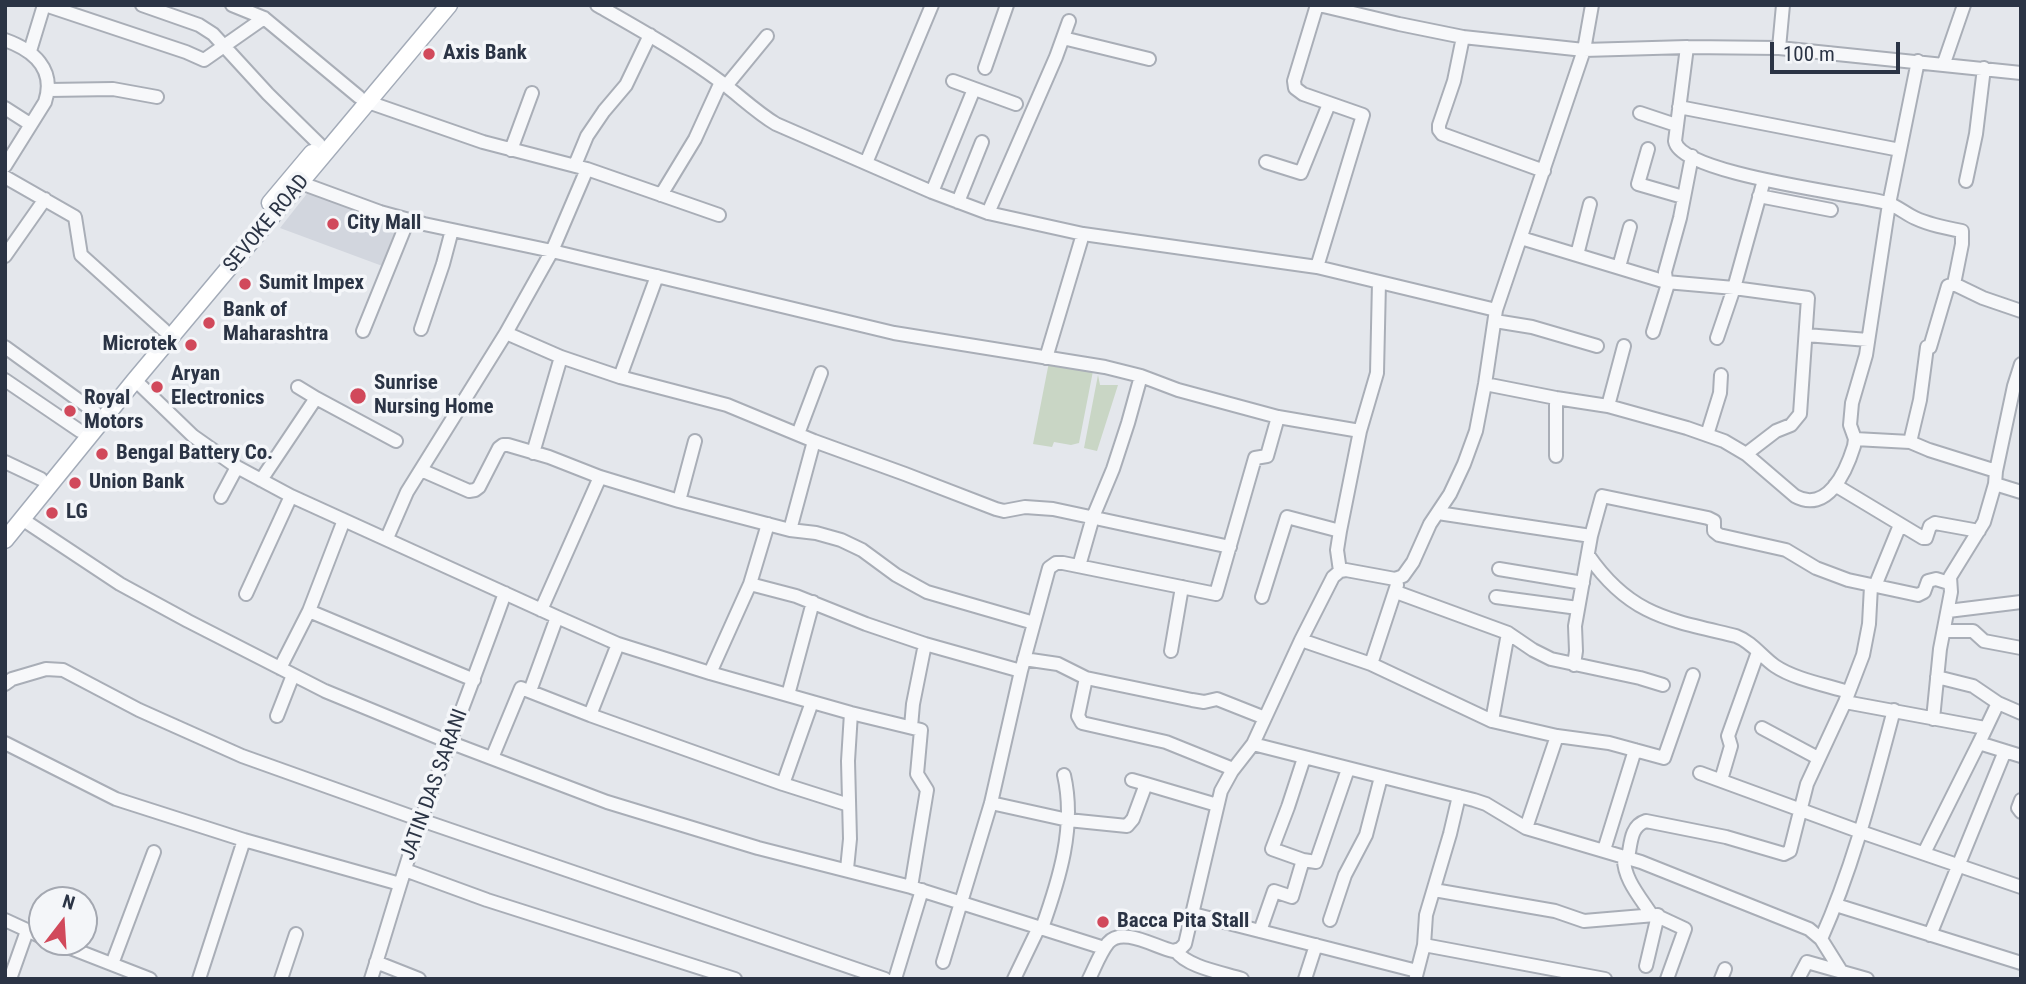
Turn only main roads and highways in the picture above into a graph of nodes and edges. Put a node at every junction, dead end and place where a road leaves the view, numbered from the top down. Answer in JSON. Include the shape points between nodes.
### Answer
{"nodes":[{"id":1,"x":436,"y":5,"type":"edge"},
{"id":2,"x":449,"y":5,"type":"edge"},
{"id":3,"x":363,"y":100,"type":"junction"},
{"id":4,"x":296,"y":180,"type":"junction"},
{"id":5,"x":132,"y":377,"type":"junction"},
{"id":6,"x":13,"y":518,"type":"edge"},
{"id":7,"x":5,"y":540,"type":"edge"}],
"edges":[{"from":1,"to":3,"type":"main road","name":"SEVOKE ROAD"},
{"from":2,"to":3,"type":"main road","name":"SEVOKE ROAD"},
{"from":3,"to":4,"type":"main road","name":"SEVOKE ROAD"},
{"from":3,"to":4,"type":"main road","name":"SEVOKE ROAD","via":[[319,144]]},
{"from":4,"to":5,"type":"main road","name":"SEVOKE ROAD"},
{"from":4,"to":5,"type":"main road","name":"SEVOKE ROAD","via":[[164,330]]},
{"from":5,"to":6,"type":"main road","name":"SEVOKE ROAD"},
{"from":5,"to":6,"type":"main road","name":"SEVOKE ROAD","via":[[96,411]]},
{"from":6,"to":7,"type":"main road","name":"SEVOKE ROAD"}]}
